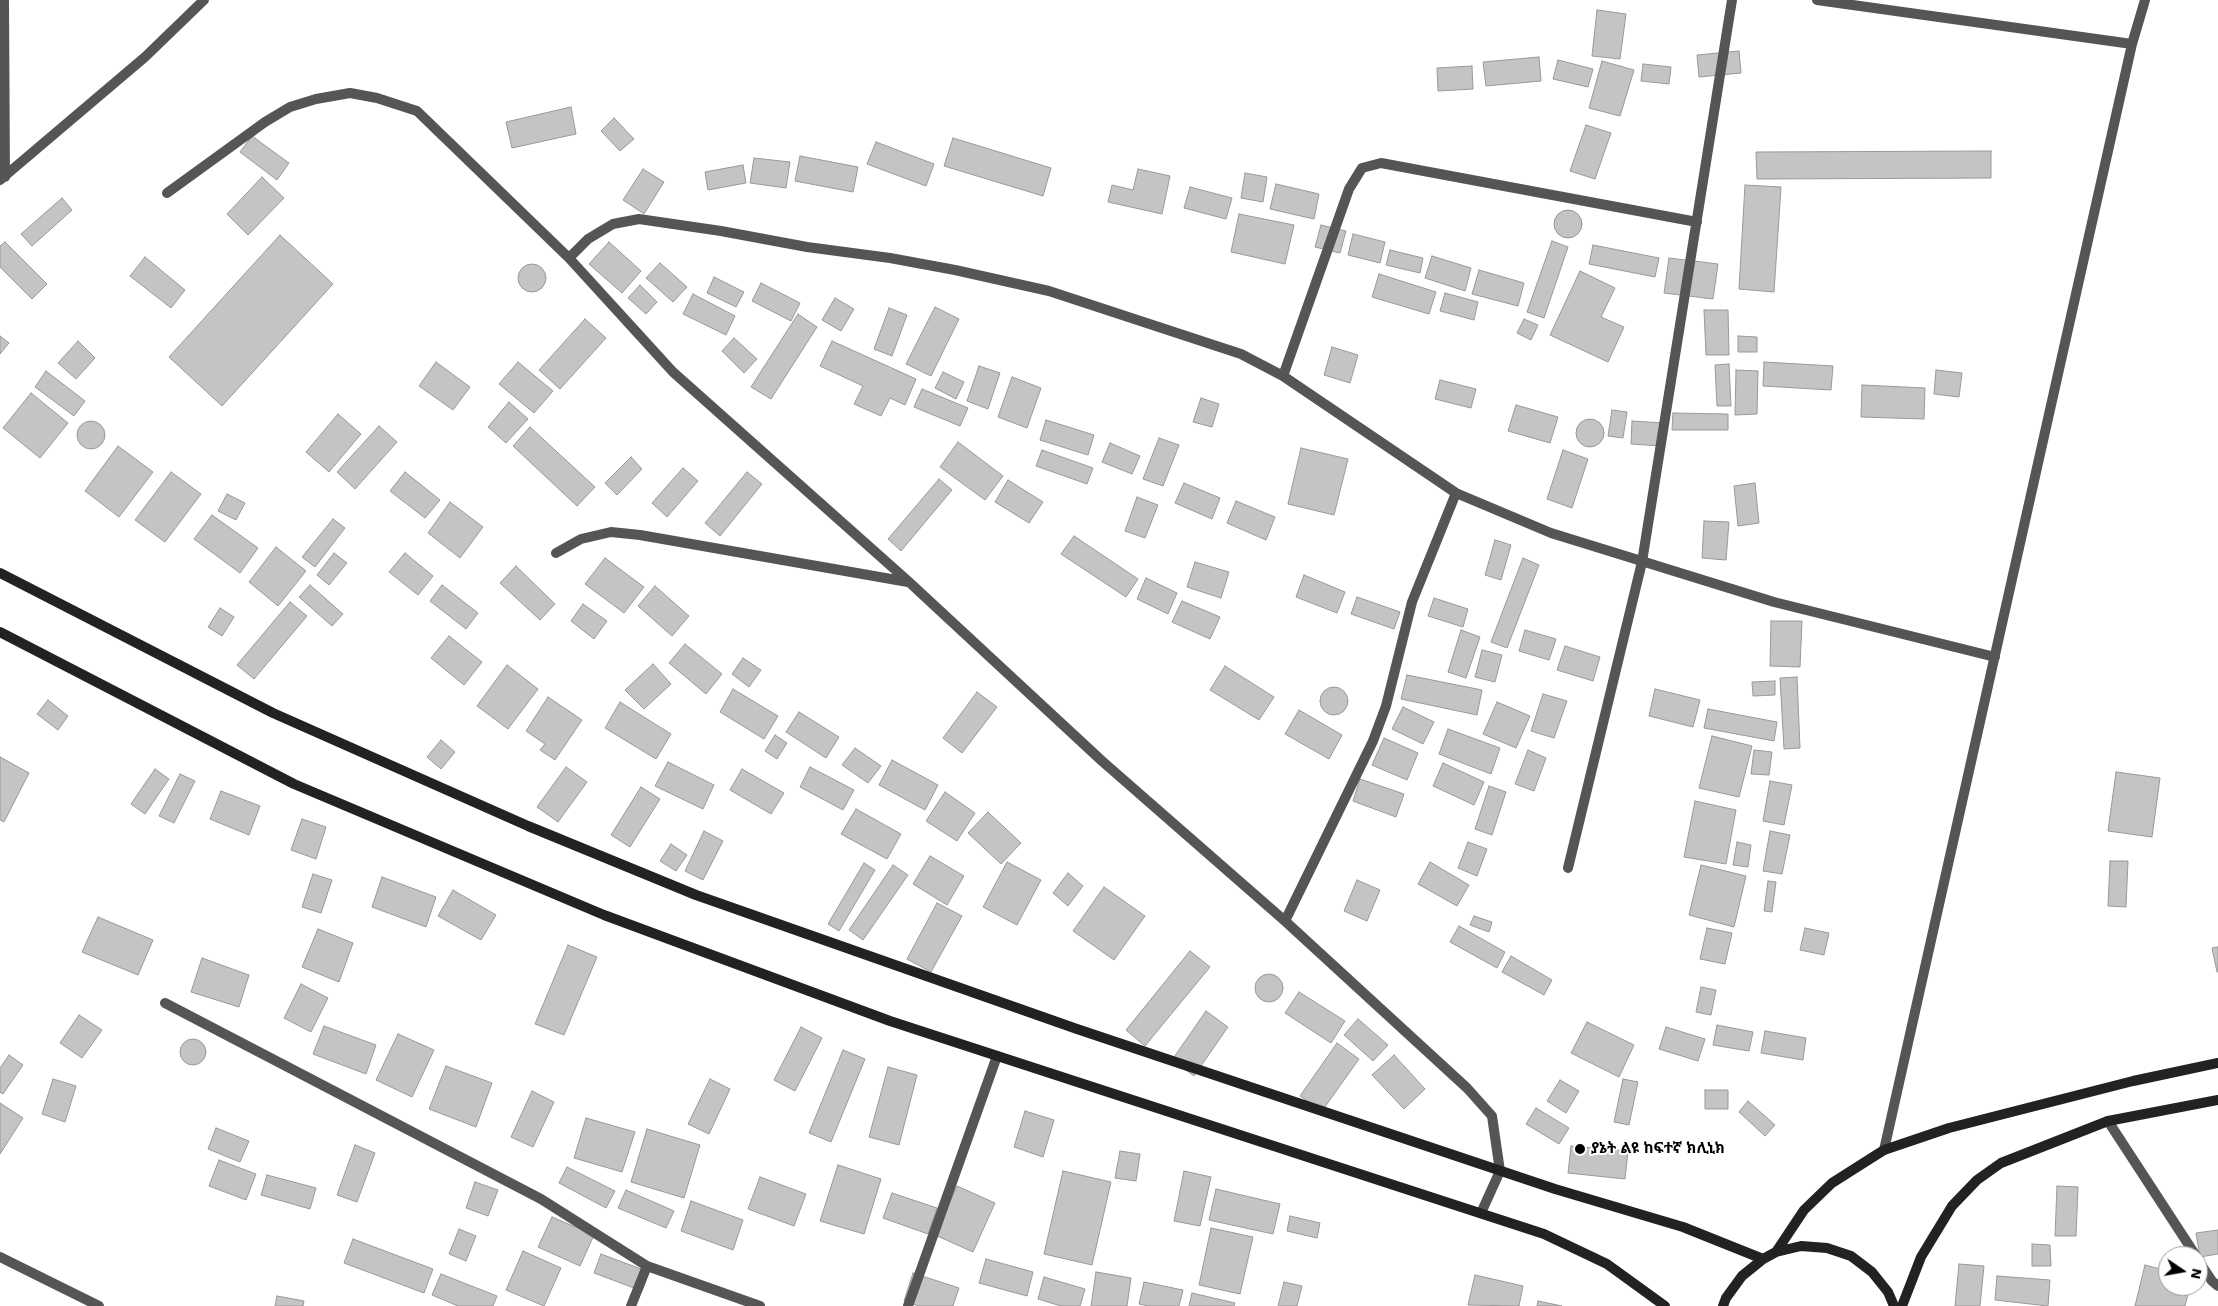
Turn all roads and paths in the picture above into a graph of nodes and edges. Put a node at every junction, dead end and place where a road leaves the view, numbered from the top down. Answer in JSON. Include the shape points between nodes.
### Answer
{"nodes":[{"id":1,"x":4,"y":0,"type":"edge"},
{"id":2,"x":204,"y":0,"type":"edge"},
{"id":3,"x":1732,"y":0,"type":"edge"},
{"id":4,"x":1817,"y":0,"type":"edge"},
{"id":5,"x":2145,"y":0,"type":"edge"},
{"id":6,"x":2132,"y":44,"type":"junction"},
{"id":7,"x":2,"y":178,"type":"edge"},
{"id":8,"x":167,"y":193,"type":"dead end"},
{"id":9,"x":1697,"y":222,"type":"junction"},
{"id":10,"x":569,"y":258,"type":"junction"},
{"id":11,"x":1283,"y":376,"type":"junction"},
{"id":12,"x":1456,"y":493,"type":"junction"},
{"id":13,"x":556,"y":553,"type":"dead end"},
{"id":14,"x":1642,"y":562,"type":"junction"},
{"id":15,"x":0,"y":572,"type":"edge"},
{"id":16,"x":909,"y":582,"type":"junction"},
{"id":17,"x":0,"y":632,"type":"edge"},
{"id":18,"x":1996,"y":657,"type":"junction"},
{"id":19,"x":1568,"y":868,"type":"dead end"},
{"id":20,"x":1285,"y":921,"type":"junction"},
{"id":21,"x":165,"y":1003,"type":"dead end"},
{"id":22,"x":996,"y":1056,"type":"junction"},
{"id":23,"x":2218,"y":1063,"type":"edge"},
{"id":24,"x":2218,"y":1100,"type":"edge"},
{"id":25,"x":2108,"y":1121,"type":"junction"},
{"id":26,"x":1884,"y":1150,"type":"junction"},
{"id":27,"x":1500,"y":1171,"type":"junction"},
{"id":28,"x":1481,"y":1213,"type":"junction"},
{"id":29,"x":2189,"y":1246,"type":"edge"},
{"id":30,"x":1776,"y":1252,"type":"junction"},
{"id":31,"x":0,"y":1257,"type":"edge"},
{"id":32,"x":1763,"y":1259,"type":"junction"},
{"id":33,"x":647,"y":1266,"type":"junction"},
{"id":34,"x":2208,"y":1275,"type":"edge"},
{"id":35,"x":2218,"y":1286,"type":"edge"},
{"id":36,"x":99,"y":1306,"type":"edge"},
{"id":37,"x":631,"y":1306,"type":"edge"},
{"id":38,"x":760,"y":1306,"type":"edge"},
{"id":39,"x":908,"y":1306,"type":"edge"},
{"id":40,"x":1665,"y":1306,"type":"edge"},
{"id":41,"x":1723,"y":1306,"type":"edge"},
{"id":42,"x":1894,"y":1306,"type":"edge"},
{"id":43,"x":1902,"y":1306,"type":"edge"}],
"edges":[{"from":1,"to":7,"type":"street"},
{"from":2,"to":7,"type":"street","via":[[145,57]]},
{"from":3,"to":9,"type":"street"},
{"from":4,"to":6,"type":"street"},
{"from":5,"to":6,"type":"street"},
{"from":6,"to":18,"type":"street"},
{"from":8,"to":10,"type":"street","via":[[290,107],[350,93],[417,111]]},
{"from":9,"to":11,"type":"street","via":[[1381,163],[1362,168],[1348,189]]},
{"from":9,"to":14,"type":"street"},
{"from":10,"to":11,"type":"street","via":[[588,239],[613,224],[639,219],[890,258],[1048,291],[1241,354]]},
{"from":10,"to":16,"type":"street","via":[[672,372]]},
{"from":11,"to":12,"type":"street"},
{"from":12,"to":14,"type":"street","via":[[1551,533]]},
{"from":12,"to":20,"type":"street","via":[[1412,602],[1386,706],[1373,742]]},
{"from":13,"to":16,"type":"street","via":[[581,539],[610,532]]},
{"from":14,"to":18,"type":"street","via":[[1774,602]]},
{"from":14,"to":19,"type":"street"},
{"from":15,"to":27,"type":"main road","via":[[273,713],[528,826],[696,895],[1077,1029]]},
{"from":16,"to":20,"type":"street","via":[[1102,761]]},
{"from":17,"to":22,"type":"main road","via":[[312,792],[604,915],[890,1021]]},
{"from":18,"to":26,"type":"street"},
{"from":20,"to":27,"type":"street","via":[[1467,1088],[1492,1116]]},
{"from":21,"to":33,"type":"street","via":[[541,1199]]},
{"from":22,"to":28,"type":"main road"},
{"from":22,"to":39,"type":"street"},
{"from":23,"to":26,"type":"main road","via":[[1949,1128]]},
{"from":24,"to":25,"type":"main road"},
{"from":25,"to":29,"type":"street"},
{"from":25,"to":43,"type":"main road","via":[[2001,1163],[1977,1180],[1952,1206],[1920,1257]]},
{"from":26,"to":30,"type":"main road","via":[[1832,1183],[1804,1210]]},
{"from":27,"to":28,"type":"street"},
{"from":27,"to":32,"type":"main road","via":[[1683,1227]]},
{"from":28,"to":40,"type":"main road","via":[[1544,1234],[1607,1264]]},
{"from":30,"to":32,"type":"main road"},
{"from":30,"to":42,"type":"main road","via":[[1801,1246],[1827,1248],[1851,1256],[1872,1272],[1888,1292]]},
{"from":31,"to":36,"type":"street"},
{"from":32,"to":41,"type":"main road","via":[[1742,1276]]},
{"from":33,"to":37,"type":"street"},
{"from":33,"to":38,"type":"street"},
{"from":34,"to":35,"type":"street"}]}
